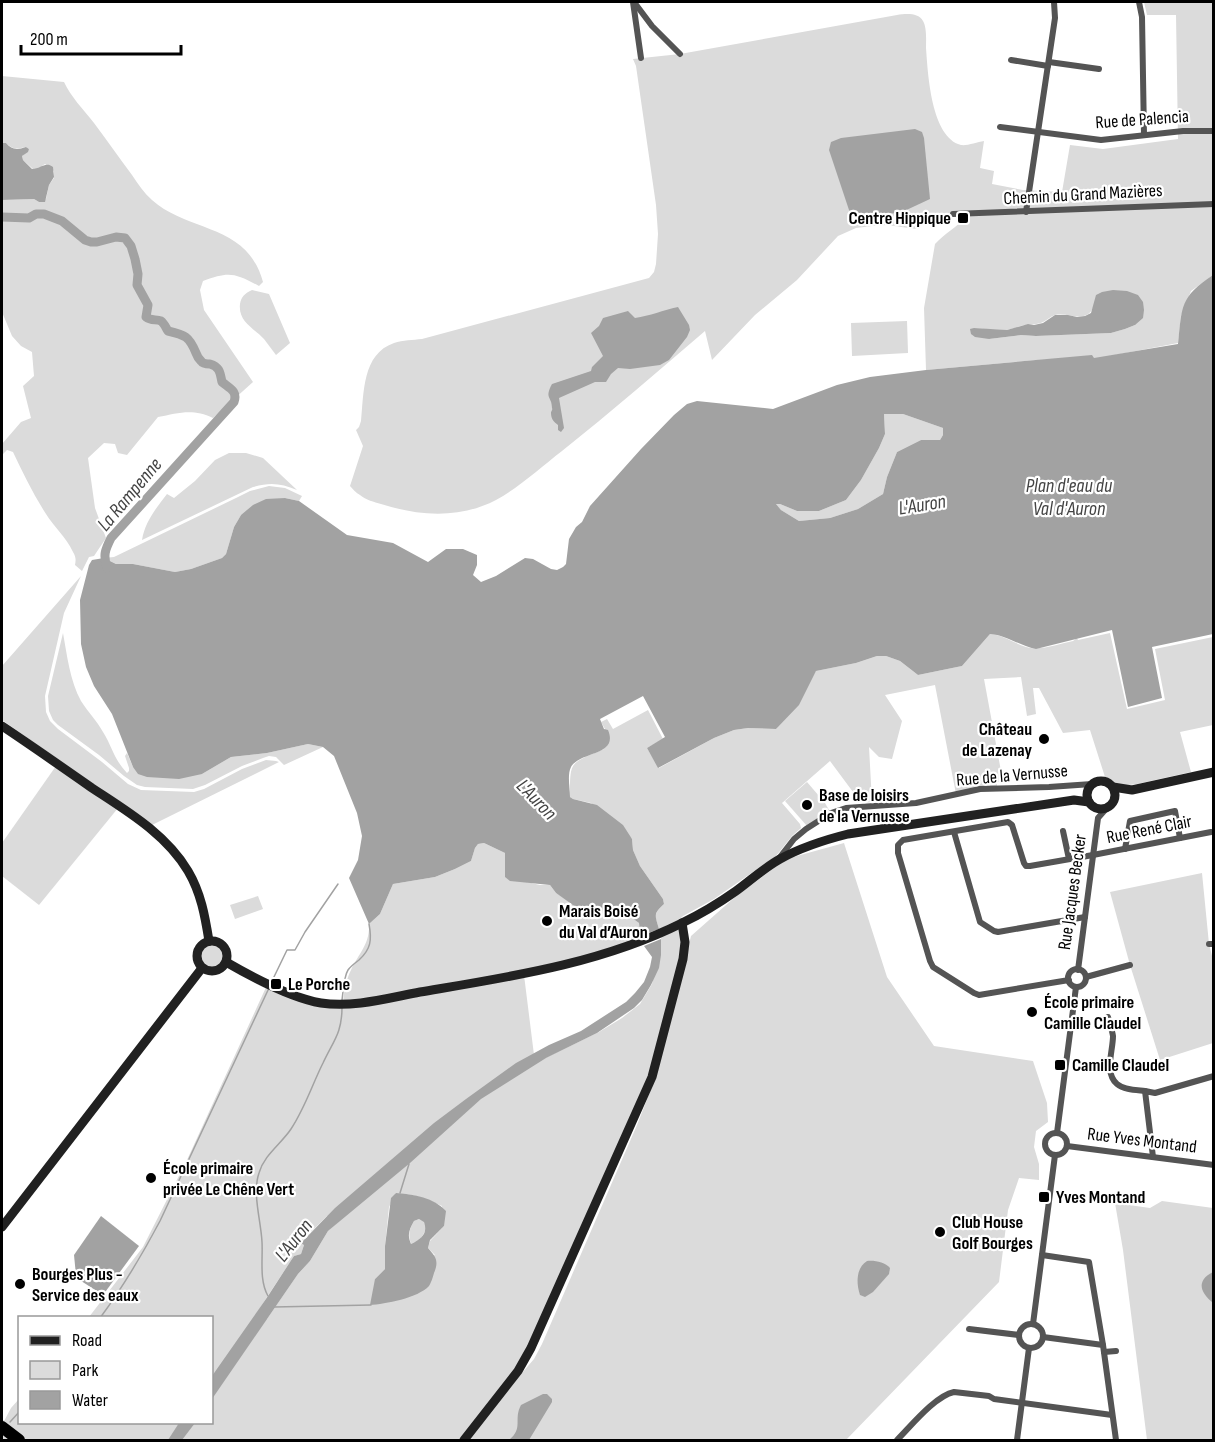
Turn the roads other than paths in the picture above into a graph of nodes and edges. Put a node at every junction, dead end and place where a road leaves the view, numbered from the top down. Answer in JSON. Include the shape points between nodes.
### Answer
{"nodes":[{"id":1,"x":633,"y":2,"type":"edge"},
{"id":2,"x":1054,"y":2,"type":"edge"},
{"id":3,"x":1138,"y":2,"type":"edge"},
{"id":4,"x":680,"y":54,"type":"dead end"},
{"id":5,"x":641,"y":58,"type":"dead end"},
{"id":6,"x":1011,"y":60,"type":"dead end"},
{"id":7,"x":1049,"y":64,"type":"junction"},
{"id":8,"x":1099,"y":69,"type":"dead end"},
{"id":9,"x":1000,"y":127,"type":"dead end"},
{"id":10,"x":1214,"y":131,"type":"edge"},
{"id":11,"x":1038,"y":132,"type":"junction"},
{"id":12,"x":1144,"y":135,"type":"junction"},
{"id":13,"x":1214,"y":204,"type":"edge"},
{"id":14,"x":1026,"y":212,"type":"junction"},
{"id":15,"x":954,"y":214,"type":"dead end"},
{"id":16,"x":2,"y":726,"type":"edge"},
{"id":17,"x":1214,"y":772,"type":"edge"},
{"id":18,"x":1090,"y":787,"type":"junction"},
{"id":19,"x":1113,"y":787,"type":"junction"},
{"id":20,"x":1132,"y":790,"type":"junction"},
{"id":21,"x":1116,"y":799,"type":"junction"},
{"id":22,"x":1074,"y":800,"type":"junction"},
{"id":23,"x":1092,"y":805,"type":"junction"},
{"id":24,"x":1105,"y":810,"type":"junction"},
{"id":25,"x":1098,"y":818,"type":"junction"},
{"id":26,"x":1063,"y":831,"type":"dead end"},
{"id":27,"x":954,"y":832,"type":"junction"},
{"id":28,"x":1211,"y":832,"type":"dead end"},
{"id":29,"x":799,"y":836,"type":"junction"},
{"id":30,"x":1180,"y":838,"type":"junction"},
{"id":31,"x":803,"y":848,"type":"junction"},
{"id":32,"x":1125,"y":849,"type":"junction"},
{"id":33,"x":1093,"y":855,"type":"junction"},
{"id":34,"x":779,"y":860,"type":"junction"},
{"id":35,"x":1068,"y":860,"type":"junction"},
{"id":36,"x":1085,"y":917,"type":"junction"},
{"id":37,"x":682,"y":923,"type":"junction"},
{"id":38,"x":209,"y":941,"type":"junction"},
{"id":39,"x":226,"y":962,"type":"junction"},
{"id":40,"x":1130,"y":965,"type":"dead end"},
{"id":41,"x":202,"y":968,"type":"junction"},
{"id":42,"x":1078,"y":970,"type":"junction"},
{"id":43,"x":1086,"y":977,"type":"junction"},
{"id":44,"x":1069,"y":980,"type":"junction"},
{"id":45,"x":1076,"y":987,"type":"junction"},
{"id":46,"x":1108,"y":1017,"type":"dead end"},
{"id":47,"x":1214,"y":1076,"type":"edge"},
{"id":48,"x":1145,"y":1091,"type":"junction"},
{"id":49,"x":1057,"y":1133,"type":"junction"},
{"id":50,"x":1067,"y":1146,"type":"junction"},
{"id":51,"x":1054,"y":1155,"type":"junction"},
{"id":52,"x":1152,"y":1157,"type":"junction"},
{"id":53,"x":1214,"y":1165,"type":"edge"},
{"id":54,"x":5,"y":1215,"type":"edge"},
{"id":55,"x":2,"y":1227,"type":"edge"},
{"id":56,"x":1042,"y":1255,"type":"junction"},
{"id":57,"x":1033,"y":1324,"type":"junction"},
{"id":58,"x":969,"y":1329,"type":"dead end"},
{"id":59,"x":1019,"y":1335,"type":"junction"},
{"id":60,"x":1043,"y":1337,"type":"junction"},
{"id":61,"x":1029,"y":1348,"type":"junction"},
{"id":62,"x":1103,"y":1349,"type":"junction"},
{"id":63,"x":1116,"y":1351,"type":"dead end"},
{"id":64,"x":1023,"y":1403,"type":"junction"},
{"id":65,"x":1112,"y":1415,"type":"junction"},
{"id":66,"x":2,"y":1426,"type":"edge"},
{"id":67,"x":2,"y":1436,"type":"edge"},
{"id":68,"x":8,"y":1440,"type":"edge"},
{"id":69,"x":19,"y":1440,"type":"edge"},
{"id":70,"x":464,"y":1440,"type":"edge"},
{"id":71,"x":897,"y":1440,"type":"edge"},
{"id":72,"x":1017,"y":1440,"type":"edge"},
{"id":73,"x":1116,"y":1440,"type":"edge"}],
"edges":[{"from":1,"to":4,"type":"street"},
{"from":1,"to":5,"type":"street"},
{"from":2,"to":7,"type":"street","via":[[1056,18]]},
{"from":3,"to":12,"type":"street","via":[[1142,17]]},
{"from":6,"to":7,"type":"street"},
{"from":7,"to":8,"type":"street"},
{"from":7,"to":11,"type":"street"},
{"from":9,"to":11,"type":"street","name":"Rue de Palencia"},
{"from":10,"to":12,"type":"street","name":"Rue de Palencia"},
{"from":11,"to":12,"type":"street","name":"Rue de Palencia","via":[[1101,140]]},
{"from":11,"to":14,"type":"street"},
{"from":13,"to":14,"type":"street","name":"Chemin du Grand Mazières"},
{"from":14,"to":15,"type":"street","name":"Chemin du Grand Mazières"},
{"from":16,"to":38,"type":"street","via":[[128,812],[172,849],[198,892]]},
{"from":17,"to":20,"type":"street"},
{"from":18,"to":19,"type":"street","via":[[1104,781]]},
{"from":18,"to":22,"type":"street"},
{"from":18,"to":23,"type":"street","name":"Rue Jacques Becker","via":[[1087,798]]},
{"from":18,"to":29,"type":"street","name":"Rue de la Vernusse","via":[[980,789],[916,803],[846,808],[831,813]]},
{"from":19,"to":20,"type":"street"},
{"from":19,"to":21,"type":"street"},
{"from":20,"to":21,"type":"street","name":"Rue Jacques Becker"},
{"from":21,"to":24,"type":"street","name":"Rue Jacques Becker"},
{"from":22,"to":23,"type":"street"},
{"from":22,"to":31,"type":"street","via":[[848,834]]},
{"from":23,"to":24,"type":"street"},
{"from":23,"to":25,"type":"street","name":"Rue Jacques Becker"},
{"from":24,"to":25,"type":"street","name":"Rue Jacques Becker"},
{"from":25,"to":33,"type":"street","name":"Rue Jacques Becker"},
{"from":26,"to":35,"type":"street"},
{"from":27,"to":35,"type":"street","name":"Rue René Clair","via":[[1008,822],[1026,866]]},
{"from":27,"to":36,"type":"street","via":[[980,922],[988,928],[999,932]]},
{"from":27,"to":44,"type":"street","via":[[903,840],[898,845],[933,967],[979,994]]},
{"from":28,"to":30,"type":"street","name":"Rue René Clair"},
{"from":29,"to":31,"type":"street"},
{"from":29,"to":34,"type":"street","name":"Rue de la Vernusse"},
{"from":30,"to":32,"type":"street","name":"Rue René Clair"},
{"from":30,"to":32,"type":"street","via":[[1174,811],[1130,821]]},
{"from":31,"to":34,"type":"street"},
{"from":32,"to":33,"type":"street","name":"Rue René Clair"},
{"from":33,"to":35,"type":"street","name":"Rue René Clair"},
{"from":33,"to":36,"type":"street","name":"Rue Jacques Becker"},
{"from":34,"to":37,"type":"street"},
{"from":36,"to":42,"type":"street","name":"Rue Jacques Becker"},
{"from":37,"to":39,"type":"street","via":[[579,962],[354,1004],[302,998]]},
{"from":37,"to":70,"type":"street","via":[[683,959],[652,1077],[531,1348],[518,1371]]},
{"from":38,"to":39,"type":"street","via":[[224,947]]},
{"from":38,"to":41,"type":"street","via":[[197,952]]},
{"from":39,"to":41,"type":"street","via":[[215,971]]},
{"from":40,"to":43,"type":"street"},
{"from":41,"to":54,"type":"street"},
{"from":42,"to":43,"type":"street","name":"Rue Jacques Becker"},
{"from":42,"to":44,"type":"street","name":"Rue Jacques Becker","via":[[1071,973]]},
{"from":43,"to":45,"type":"street","via":[[1083,985]]},
{"from":44,"to":45,"type":"street"},
{"from":45,"to":49,"type":"street"},
{"from":46,"to":48,"type":"street","via":[[1113,1034],[1112,1077],[1124,1088]]},
{"from":47,"to":48,"type":"street","via":[[1155,1093]]},
{"from":48,"to":52,"type":"street"},
{"from":49,"to":50,"type":"street","via":[[1064,1136]]},
{"from":49,"to":51,"type":"street","via":[[1049,1135],[1045,1143]]},
{"from":50,"to":51,"type":"street"},
{"from":50,"to":52,"type":"street","name":"Rue Yves Montand"},
{"from":51,"to":56,"type":"street"},
{"from":52,"to":53,"type":"street","name":"Rue Yves Montand"},
{"from":54,"to":55,"type":"street"},
{"from":56,"to":57,"type":"street"},
{"from":56,"to":62,"type":"street","via":[[1089,1262]]},
{"from":57,"to":59,"type":"street","via":[[1024,1326]]},
{"from":57,"to":60,"type":"street"},
{"from":58,"to":59,"type":"street"},
{"from":59,"to":61,"type":"street","via":[[1020,1342]]},
{"from":60,"to":61,"type":"street","via":[[1040,1344]]},
{"from":60,"to":62,"type":"street"},
{"from":61,"to":64,"type":"street"},
{"from":62,"to":63,"type":"street"},
{"from":62,"to":65,"type":"street"},
{"from":64,"to":65,"type":"street"},
{"from":64,"to":71,"type":"street","via":[[949,1393]]},
{"from":64,"to":72,"type":"street"},
{"from":65,"to":73,"type":"street"},
{"from":66,"to":69,"type":"highway"},
{"from":67,"to":68,"type":"highway"}]}
